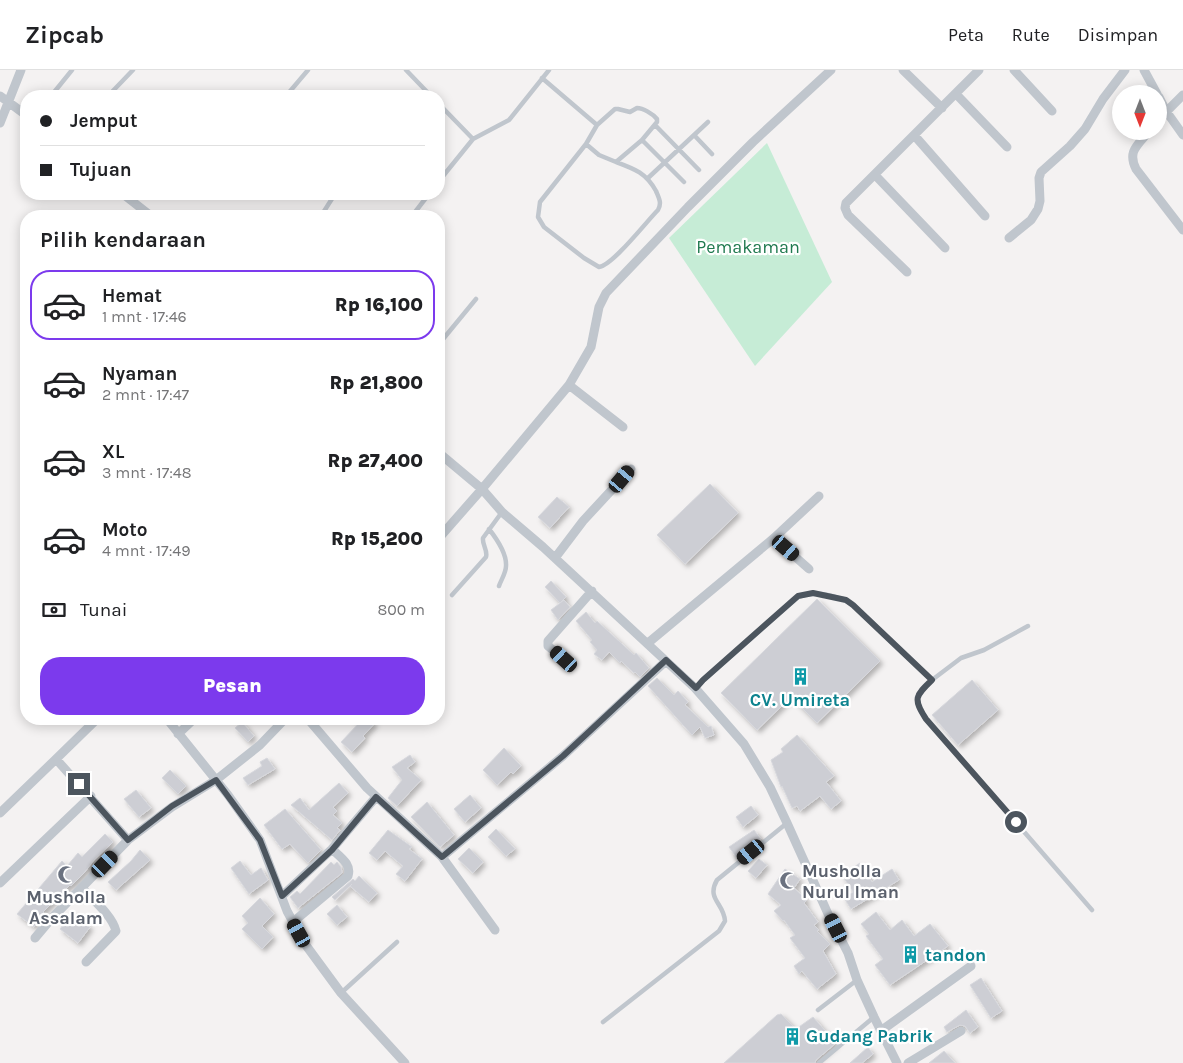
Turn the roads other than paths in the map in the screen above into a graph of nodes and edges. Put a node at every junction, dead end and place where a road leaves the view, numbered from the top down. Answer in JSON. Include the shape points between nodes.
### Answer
{"nodes":[{"id":1,"x":21,"y":70,"type":"edge"},
{"id":2,"x":72,"y":70,"type":"edge"},
{"id":3,"x":133,"y":70,"type":"edge"},
{"id":4,"x":308,"y":70,"type":"edge"},
{"id":5,"x":406,"y":70,"type":"edge"},
{"id":6,"x":549,"y":70,"type":"edge"},
{"id":7,"x":830,"y":70,"type":"edge"},
{"id":8,"x":903,"y":70,"type":"edge"},
{"id":9,"x":1014,"y":70,"type":"edge"},
{"id":10,"x":1125,"y":70,"type":"edge"},
{"id":11,"x":1144,"y":70,"type":"edge"},
{"id":12,"x":975,"y":72,"type":"edge"},
{"id":13,"x":542,"y":78,"type":"junction"},
{"id":14,"x":1152,"y":85,"type":"edge"},
{"id":15,"x":56,"y":90,"type":"edge"},
{"id":16,"x":114,"y":90,"type":"edge"},
{"id":17,"x":291,"y":90,"type":"edge"},
{"id":18,"x":425,"y":90,"type":"edge"},
{"id":19,"x":956,"y":94,"type":"junction"},
{"id":20,"x":1183,"y":95,"type":"edge"},
{"id":21,"x":4,"y":99,"type":"edge"},
{"id":22,"x":942,"y":108,"type":"junction"},
{"id":23,"x":1168,"y":109,"type":"edge"},
{"id":24,"x":445,"y":110,"type":"edge"},
{"id":25,"x":20,"y":111,"type":"edge"},
{"id":26,"x":1052,"y":111,"type":"dead end"},
{"id":27,"x":1168,"y":114,"type":"edge"},
{"id":28,"x":708,"y":122,"type":"dead end"},
{"id":29,"x":0,"y":123,"type":"edge"},
{"id":30,"x":598,"y":125,"type":"junction"},
{"id":31,"x":655,"y":125,"type":"junction"},
{"id":32,"x":694,"y":135,"type":"junction"},
{"id":33,"x":914,"y":135,"type":"junction"},
{"id":34,"x":1183,"y":135,"type":"edge"},
{"id":35,"x":473,"y":139,"type":"junction"},
{"id":36,"x":642,"y":140,"type":"junction"},
{"id":37,"x":1142,"y":140,"type":"edge"},
{"id":38,"x":586,"y":144,"type":"junction"},
{"id":39,"x":1007,"y":147,"type":"dead end"},
{"id":40,"x":680,"y":149,"type":"junction"},
{"id":41,"x":712,"y":154,"type":"dead end"},
{"id":42,"x":616,"y":162,"type":"junction"},
{"id":43,"x":664,"y":163,"type":"junction"},
{"id":44,"x":699,"y":170,"type":"dead end"},
{"id":45,"x":445,"y":174,"type":"edge"},
{"id":46,"x":874,"y":175,"type":"junction"},
{"id":47,"x":648,"y":178,"type":"junction"},
{"id":48,"x":684,"y":182,"type":"dead end"},
{"id":49,"x":131,"y":200,"type":"edge"},
{"id":50,"x":424,"y":200,"type":"edge"},
{"id":51,"x":143,"y":210,"type":"edge"},
{"id":52,"x":417,"y":210,"type":"edge"},
{"id":53,"x":985,"y":216,"type":"dead end"},
{"id":54,"x":1183,"y":230,"type":"edge"},
{"id":55,"x":1009,"y":238,"type":"dead end"},
{"id":56,"x":945,"y":248,"type":"dead end"},
{"id":57,"x":907,"y":272,"type":"dead end"},
{"id":58,"x":476,"y":299,"type":"dead end"},
{"id":59,"x":445,"y":337,"type":"edge"},
{"id":60,"x":569,"y":385,"type":"junction"},
{"id":61,"x":623,"y":427,"type":"dead end"},
{"id":62,"x":445,"y":458,"type":"edge"},
{"id":63,"x":631,"y":469,"type":"dead end"},
{"id":64,"x":482,"y":489,"type":"junction"},
{"id":65,"x":819,"y":496,"type":"dead end"},
{"id":66,"x":502,"y":512,"type":"junction"},
{"id":67,"x":489,"y":528,"type":"junction"},
{"id":68,"x":445,"y":531,"type":"edge"},
{"id":69,"x":774,"y":538,"type":"junction"},
{"id":70,"x":555,"y":558,"type":"junction"},
{"id":71,"x":809,"y":569,"type":"dead end"},
{"id":72,"x":499,"y":586,"type":"dead end"},
{"id":73,"x":592,"y":591,"type":"junction"},
{"id":74,"x":452,"y":595,"type":"dead end"},
{"id":75,"x":1028,"y":626,"type":"dead end"},
{"id":76,"x":648,"y":643,"type":"junction"},
{"id":77,"x":564,"y":659,"type":"dead end"},
{"id":78,"x":666,"y":660,"type":"junction"},
{"id":79,"x":932,"y":680,"type":"junction"},
{"id":80,"x":696,"y":688,"type":"junction"},
{"id":81,"x":91,"y":725,"type":"edge"},
{"id":82,"x":171,"y":725,"type":"edge"},
{"id":83,"x":188,"y":725,"type":"edge"},
{"id":84,"x":279,"y":725,"type":"edge"},
{"id":85,"x":313,"y":725,"type":"edge"},
{"id":86,"x":178,"y":734,"type":"junction"},
{"id":87,"x":56,"y":759,"type":"junction"},
{"id":88,"x":216,"y":780,"type":"junction"},
{"id":89,"x":91,"y":796,"type":"junction"},
{"id":90,"x":376,"y":797,"type":"junction"},
{"id":91,"x":0,"y":813,"type":"edge"},
{"id":92,"x":787,"y":823,"type":"junction"},
{"id":93,"x":128,"y":840,"type":"junction"},
{"id":94,"x":332,"y":850,"type":"junction"},
{"id":95,"x":442,"y":857,"type":"junction"},
{"id":96,"x":0,"y":883,"type":"edge"},
{"id":97,"x":82,"y":888,"type":"junction"},
{"id":98,"x":282,"y":896,"type":"junction"},
{"id":99,"x":1092,"y":910,"type":"dead end"},
{"id":100,"x":293,"y":922,"type":"junction"},
{"id":101,"x":495,"y":930,"type":"dead end"},
{"id":102,"x":35,"y":938,"type":"dead end"},
{"id":103,"x":397,"y":942,"type":"dead end"},
{"id":104,"x":86,"y":962,"type":"dead end"},
{"id":105,"x":971,"y":966,"type":"dead end"},
{"id":106,"x":857,"y":980,"type":"junction"},
{"id":107,"x":341,"y":993,"type":"junction"},
{"id":108,"x":818,"y":1010,"type":"dead end"},
{"id":109,"x":874,"y":1017,"type":"junction"},
{"id":110,"x":603,"y":1022,"type":"dead end"},
{"id":111,"x":882,"y":1030,"type":"junction"},
{"id":112,"x":961,"y":1031,"type":"dead end"},
{"id":113,"x":405,"y":1063,"type":"edge"},
{"id":114,"x":819,"y":1063,"type":"edge"},
{"id":115,"x":897,"y":1063,"type":"edge"},
{"id":116,"x":908,"y":1063,"type":"edge"}],
"edges":[{"from":1,"to":21,"type":"street"},
{"from":2,"to":15,"type":"lane"},
{"from":3,"to":16,"type":"lane"},
{"from":4,"to":17,"type":"lane"},
{"from":5,"to":18,"type":"lane"},
{"from":6,"to":13,"type":"lane"},
{"from":7,"to":60,"type":"street","via":[[753,142],[606,292],[599,307],[591,348]]},
{"from":8,"to":22,"type":"street"},
{"from":9,"to":26,"type":"street"},
{"from":10,"to":55,"type":"street","via":[[1085,129],[1042,172],[1038,209],[1031,220]]},
{"from":11,"to":14,"type":"street"},
{"from":12,"to":19,"type":"street"},
{"from":13,"to":30,"type":"lane"},
{"from":13,"to":35,"type":"lane","via":[[509,120]]},
{"from":19,"to":22,"type":"street"},
{"from":19,"to":39,"type":"street"},
{"from":20,"to":23,"type":"street"},
{"from":21,"to":25,"type":"street"},
{"from":21,"to":29,"type":"street"},
{"from":22,"to":33,"type":"street"},
{"from":24,"to":35,"type":"lane"},
{"from":27,"to":34,"type":"street"},
{"from":28,"to":32,"type":"lane"},
{"from":30,"to":31,"type":"lane","via":[[616,109],[630,112],[638,108],[655,117]]},
{"from":30,"to":38,"type":"lane"},
{"from":31,"to":36,"type":"lane"},
{"from":31,"to":40,"type":"lane"},
{"from":32,"to":40,"type":"lane"},
{"from":32,"to":41,"type":"lane"},
{"from":33,"to":46,"type":"street"},
{"from":33,"to":53,"type":"street"},
{"from":35,"to":45,"type":"lane"},
{"from":36,"to":42,"type":"lane"},
{"from":36,"to":43,"type":"lane"},
{"from":37,"to":54,"type":"street","via":[[1132,157],[1136,169]]},
{"from":38,"to":42,"type":"lane","via":[[599,155]]},
{"from":38,"to":47,"type":"lane","via":[[540,202],[538,217],[544,227],[596,266],[603,267],[615,258],[658,210],[660,200]]},
{"from":40,"to":43,"type":"lane"},
{"from":40,"to":44,"type":"lane"},
{"from":42,"to":47,"type":"lane"},
{"from":43,"to":47,"type":"lane"},
{"from":43,"to":48,"type":"lane"},
{"from":46,"to":56,"type":"street"},
{"from":46,"to":57,"type":"street","via":[[848,200],[846,212]]},
{"from":49,"to":51,"type":"street"},
{"from":50,"to":52,"type":"lane"},
{"from":58,"to":59,"type":"lane"},
{"from":60,"to":61,"type":"street"},
{"from":60,"to":64,"type":"street"},
{"from":62,"to":64,"type":"street"},
{"from":63,"to":70,"type":"street","via":[[583,521]]},
{"from":64,"to":66,"type":"street"},
{"from":64,"to":68,"type":"street"},
{"from":65,"to":69,"type":"street"},
{"from":66,"to":67,"type":"lane"},
{"from":66,"to":70,"type":"street"},
{"from":67,"to":72,"type":"lane","via":[[505,560],[505,572]]},
{"from":67,"to":74,"type":"lane","via":[[483,539],[486,556]]},
{"from":69,"to":71,"type":"street"},
{"from":69,"to":76,"type":"street"},
{"from":70,"to":73,"type":"street"},
{"from":73,"to":76,"type":"street"},
{"from":73,"to":77,"type":"street","via":[[548,641],[548,646]]},
{"from":75,"to":79,"type":"lane","via":[[962,658]]},
{"from":76,"to":78,"type":"street"},
{"from":78,"to":80,"type":"street"},
{"from":78,"to":95,"type":"street","via":[[563,756]]},
{"from":79,"to":80,"type":"lane","via":[[853,605],[836,597],[813,593],[798,596]]},
{"from":79,"to":99,"type":"lane","via":[[917,697],[926,719]]},
{"from":80,"to":92,"type":"street","via":[[744,744]]},
{"from":81,"to":87,"type":"street"},
{"from":82,"to":86,"type":"street"},
{"from":83,"to":86,"type":"street"},
{"from":84,"to":88,"type":"street"},
{"from":85,"to":90,"type":"street"},
{"from":86,"to":88,"type":"street"},
{"from":87,"to":89,"type":"street"},
{"from":87,"to":91,"type":"street"},
{"from":88,"to":93,"type":"street","via":[[172,806]]},
{"from":88,"to":98,"type":"street","via":[[260,840]]},
{"from":89,"to":93,"type":"street"},
{"from":89,"to":96,"type":"street"},
{"from":90,"to":94,"type":"street"},
{"from":90,"to":95,"type":"street"},
{"from":92,"to":106,"type":"street","via":[[848,953]]},
{"from":92,"to":110,"type":"lane","via":[[717,880],[713,894],[725,921],[719,931]]},
{"from":93,"to":97,"type":"street"},
{"from":94,"to":98,"type":"street"},
{"from":94,"to":100,"type":"street","via":[[348,865],[348,876]]},
{"from":95,"to":101,"type":"street"},
{"from":97,"to":102,"type":"street"},
{"from":97,"to":104,"type":"street","via":[[116,931]]},
{"from":98,"to":100,"type":"street"},
{"from":100,"to":107,"type":"street"},
{"from":103,"to":107,"type":"lane"},
{"from":105,"to":111,"type":"street"},
{"from":106,"to":108,"type":"lane"},
{"from":106,"to":109,"type":"street"},
{"from":107,"to":113,"type":"street"},
{"from":109,"to":111,"type":"street"},
{"from":109,"to":114,"type":"lane"},
{"from":111,"to":115,"type":"street"},
{"from":112,"to":116,"type":"street"}]}
